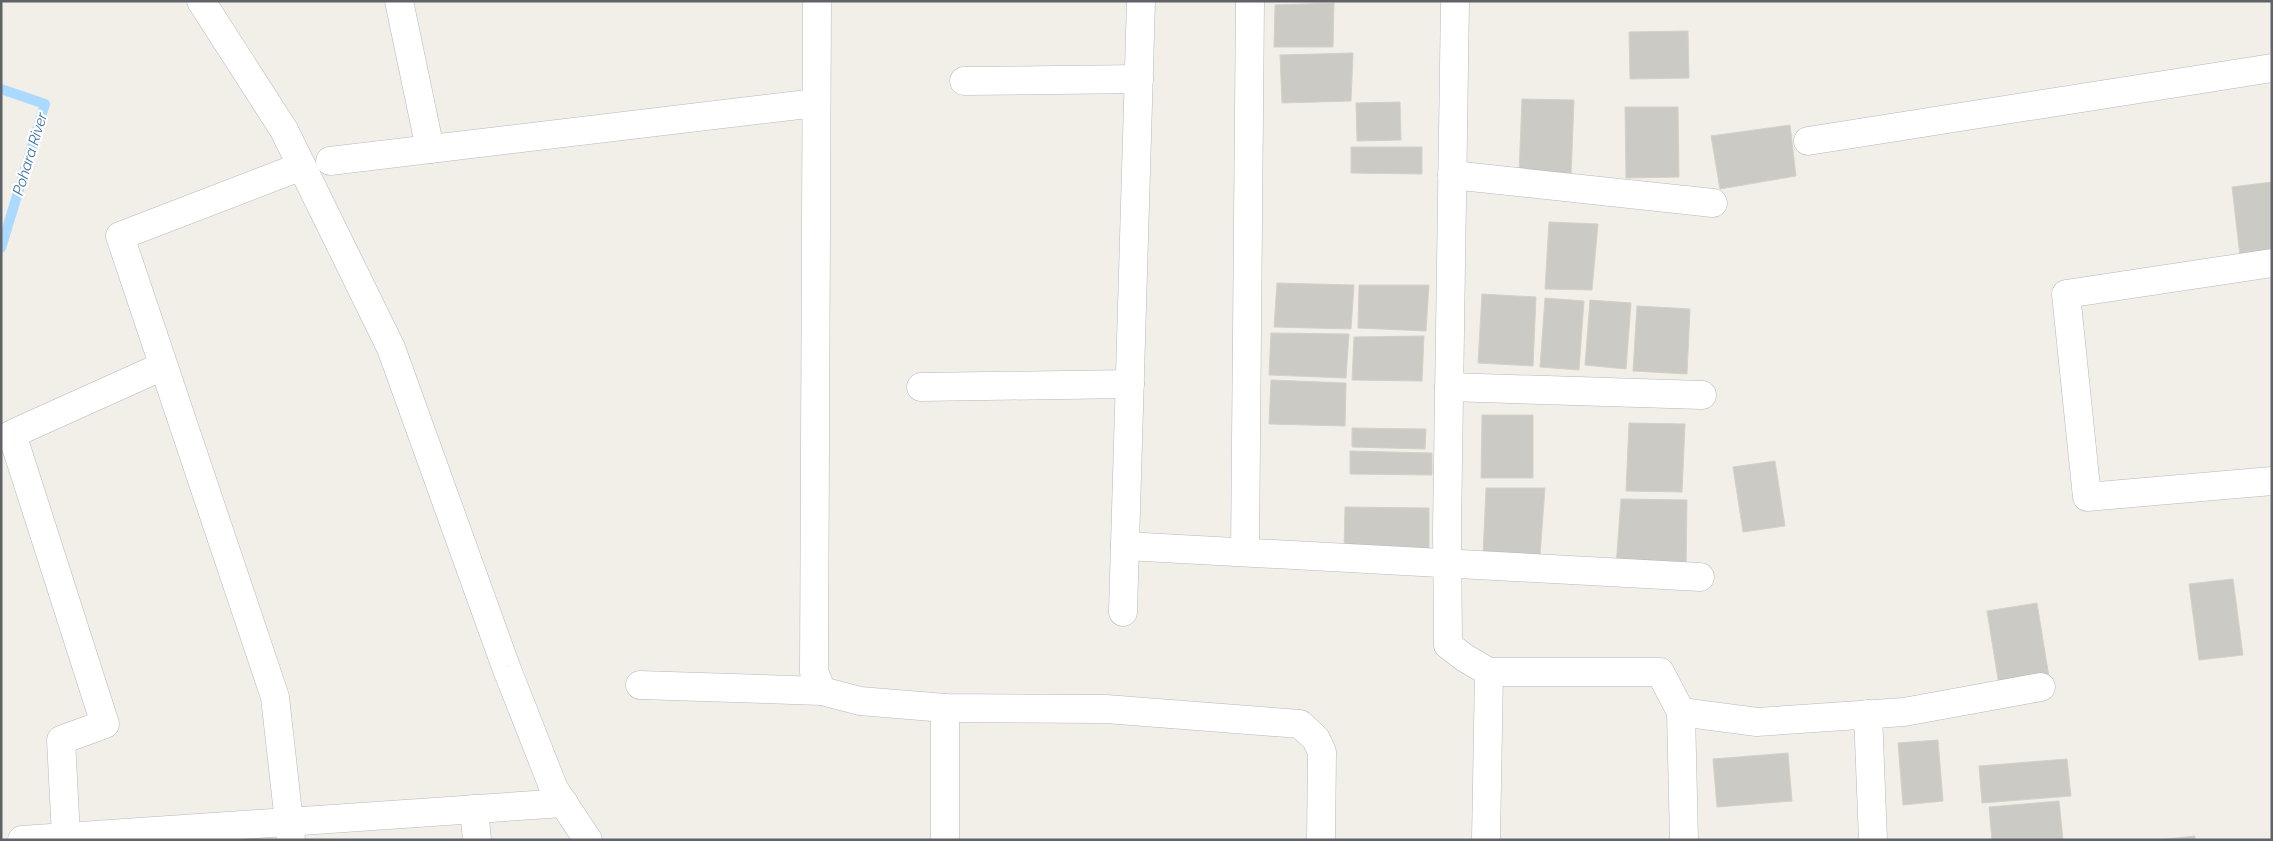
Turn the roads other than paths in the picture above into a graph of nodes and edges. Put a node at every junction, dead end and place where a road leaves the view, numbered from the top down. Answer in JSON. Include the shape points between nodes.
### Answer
{"nodes":[{"id":1,"x":201,"y":1,"type":"edge"},
{"id":2,"x":399,"y":1,"type":"edge"},
{"id":3,"x":817,"y":1,"type":"edge"},
{"id":4,"x":1142,"y":1,"type":"edge"},
{"id":5,"x":1250,"y":1,"type":"edge"},
{"id":6,"x":1455,"y":1,"type":"edge"},
{"id":7,"x":2272,"y":68,"type":"edge"},
{"id":8,"x":1139,"y":80,"type":"junction"},
{"id":9,"x":964,"y":81,"type":"dead end"},
{"id":10,"x":816,"y":103,"type":"junction"},
{"id":11,"x":1808,"y":141,"type":"dead end"},
{"id":12,"x":430,"y":149,"type":"junction"},
{"id":13,"x":330,"y":161,"type":"dead end"},
{"id":14,"x":302,"y":166,"type":"junction"},
{"id":15,"x":1452,"y":175,"type":"junction"},
{"id":16,"x":1713,"y":203,"type":"dead end"},
{"id":17,"x":2272,"y":263,"type":"edge"},
{"id":18,"x":163,"y":366,"type":"junction"},
{"id":19,"x":1130,"y":384,"type":"junction"},
{"id":20,"x":921,"y":387,"type":"dead end"},
{"id":21,"x":1449,"y":387,"type":"junction"},
{"id":22,"x":1702,"y":395,"type":"dead end"},
{"id":23,"x":2272,"y":481,"type":"edge"},
{"id":24,"x":1125,"y":546,"type":"junction"},
{"id":25,"x":1245,"y":552,"type":"junction"},
{"id":26,"x":1447,"y":562,"type":"junction"},
{"id":27,"x":1700,"y":578,"type":"dead end"},
{"id":28,"x":1123,"y":612,"type":"dead end"},
{"id":29,"x":1489,"y":672,"type":"junction"},
{"id":30,"x":640,"y":685,"type":"dead end"},
{"id":31,"x":2041,"y":687,"type":"dead end"},
{"id":32,"x":822,"y":691,"type":"junction"},
{"id":33,"x":945,"y":708,"type":"junction"},
{"id":34,"x":1681,"y":712,"type":"junction"},
{"id":35,"x":1868,"y":714,"type":"junction"},
{"id":36,"x":564,"y":803,"type":"junction"},
{"id":37,"x":474,"y":809,"type":"junction"},
{"id":38,"x":291,"y":831,"type":"edge"},
{"id":39,"x":66,"y":836,"type":"junction"},
{"id":40,"x":33,"y":839,"type":"edge"},
{"id":41,"x":477,"y":840,"type":"edge"},
{"id":42,"x":588,"y":840,"type":"edge"},
{"id":43,"x":945,"y":840,"type":"edge"},
{"id":44,"x":1321,"y":840,"type":"edge"},
{"id":45,"x":1486,"y":840,"type":"edge"},
{"id":46,"x":1684,"y":840,"type":"edge"},
{"id":47,"x":1873,"y":840,"type":"edge"}],
"edges":[{"from":1,"to":14,"type":"street","via":[[284,130]]},
{"from":2,"to":12,"type":"street"},
{"from":3,"to":10,"type":"street"},
{"from":4,"to":8,"type":"street"},
{"from":5,"to":25,"type":"street"},
{"from":6,"to":15,"type":"street"},
{"from":7,"to":11,"type":"street"},
{"from":8,"to":9,"type":"street"},
{"from":8,"to":19,"type":"street"},
{"from":10,"to":12,"type":"street"},
{"from":10,"to":32,"type":"street","via":[[814,672]]},
{"from":12,"to":13,"type":"street"},
{"from":14,"to":18,"type":"street","via":[[120,236]]},
{"from":14,"to":36,"type":"street","via":[[391,348],[506,667],[554,788]]},
{"from":15,"to":16,"type":"street"},
{"from":15,"to":21,"type":"street"},
{"from":17,"to":23,"type":"street","via":[[2066,294],[2087,497]]},
{"from":18,"to":38,"type":"street","via":[[275,697]]},
{"from":18,"to":39,"type":"street","via":[[12,434],[105,724],[61,740]]},
{"from":19,"to":20,"type":"street"},
{"from":19,"to":24,"type":"street"},
{"from":21,"to":22,"type":"street"},
{"from":21,"to":26,"type":"street"},
{"from":24,"to":25,"type":"street"},
{"from":24,"to":28,"type":"street"},
{"from":25,"to":26,"type":"street"},
{"from":26,"to":27,"type":"street"},
{"from":26,"to":29,"type":"street","via":[[1448,645]]},
{"from":29,"to":34,"type":"street","via":[[1660,672]]},
{"from":29,"to":45,"type":"street"},
{"from":30,"to":32,"type":"street"},
{"from":31,"to":35,"type":"street","via":[[1904,712]]},
{"from":32,"to":33,"type":"street","via":[[860,701]]},
{"from":33,"to":43,"type":"street"},
{"from":33,"to":44,"type":"street","via":[[1106,710],[1300,724],[1316,739],[1322,752]]},
{"from":34,"to":35,"type":"street","via":[[1757,722]]},
{"from":34,"to":46,"type":"street"},
{"from":35,"to":47,"type":"street"},
{"from":36,"to":37,"type":"street"},
{"from":36,"to":42,"type":"street"},
{"from":37,"to":38,"type":"street"},
{"from":37,"to":41,"type":"street"},
{"from":38,"to":39,"type":"street"},
{"from":39,"to":40,"type":"street"}]}
